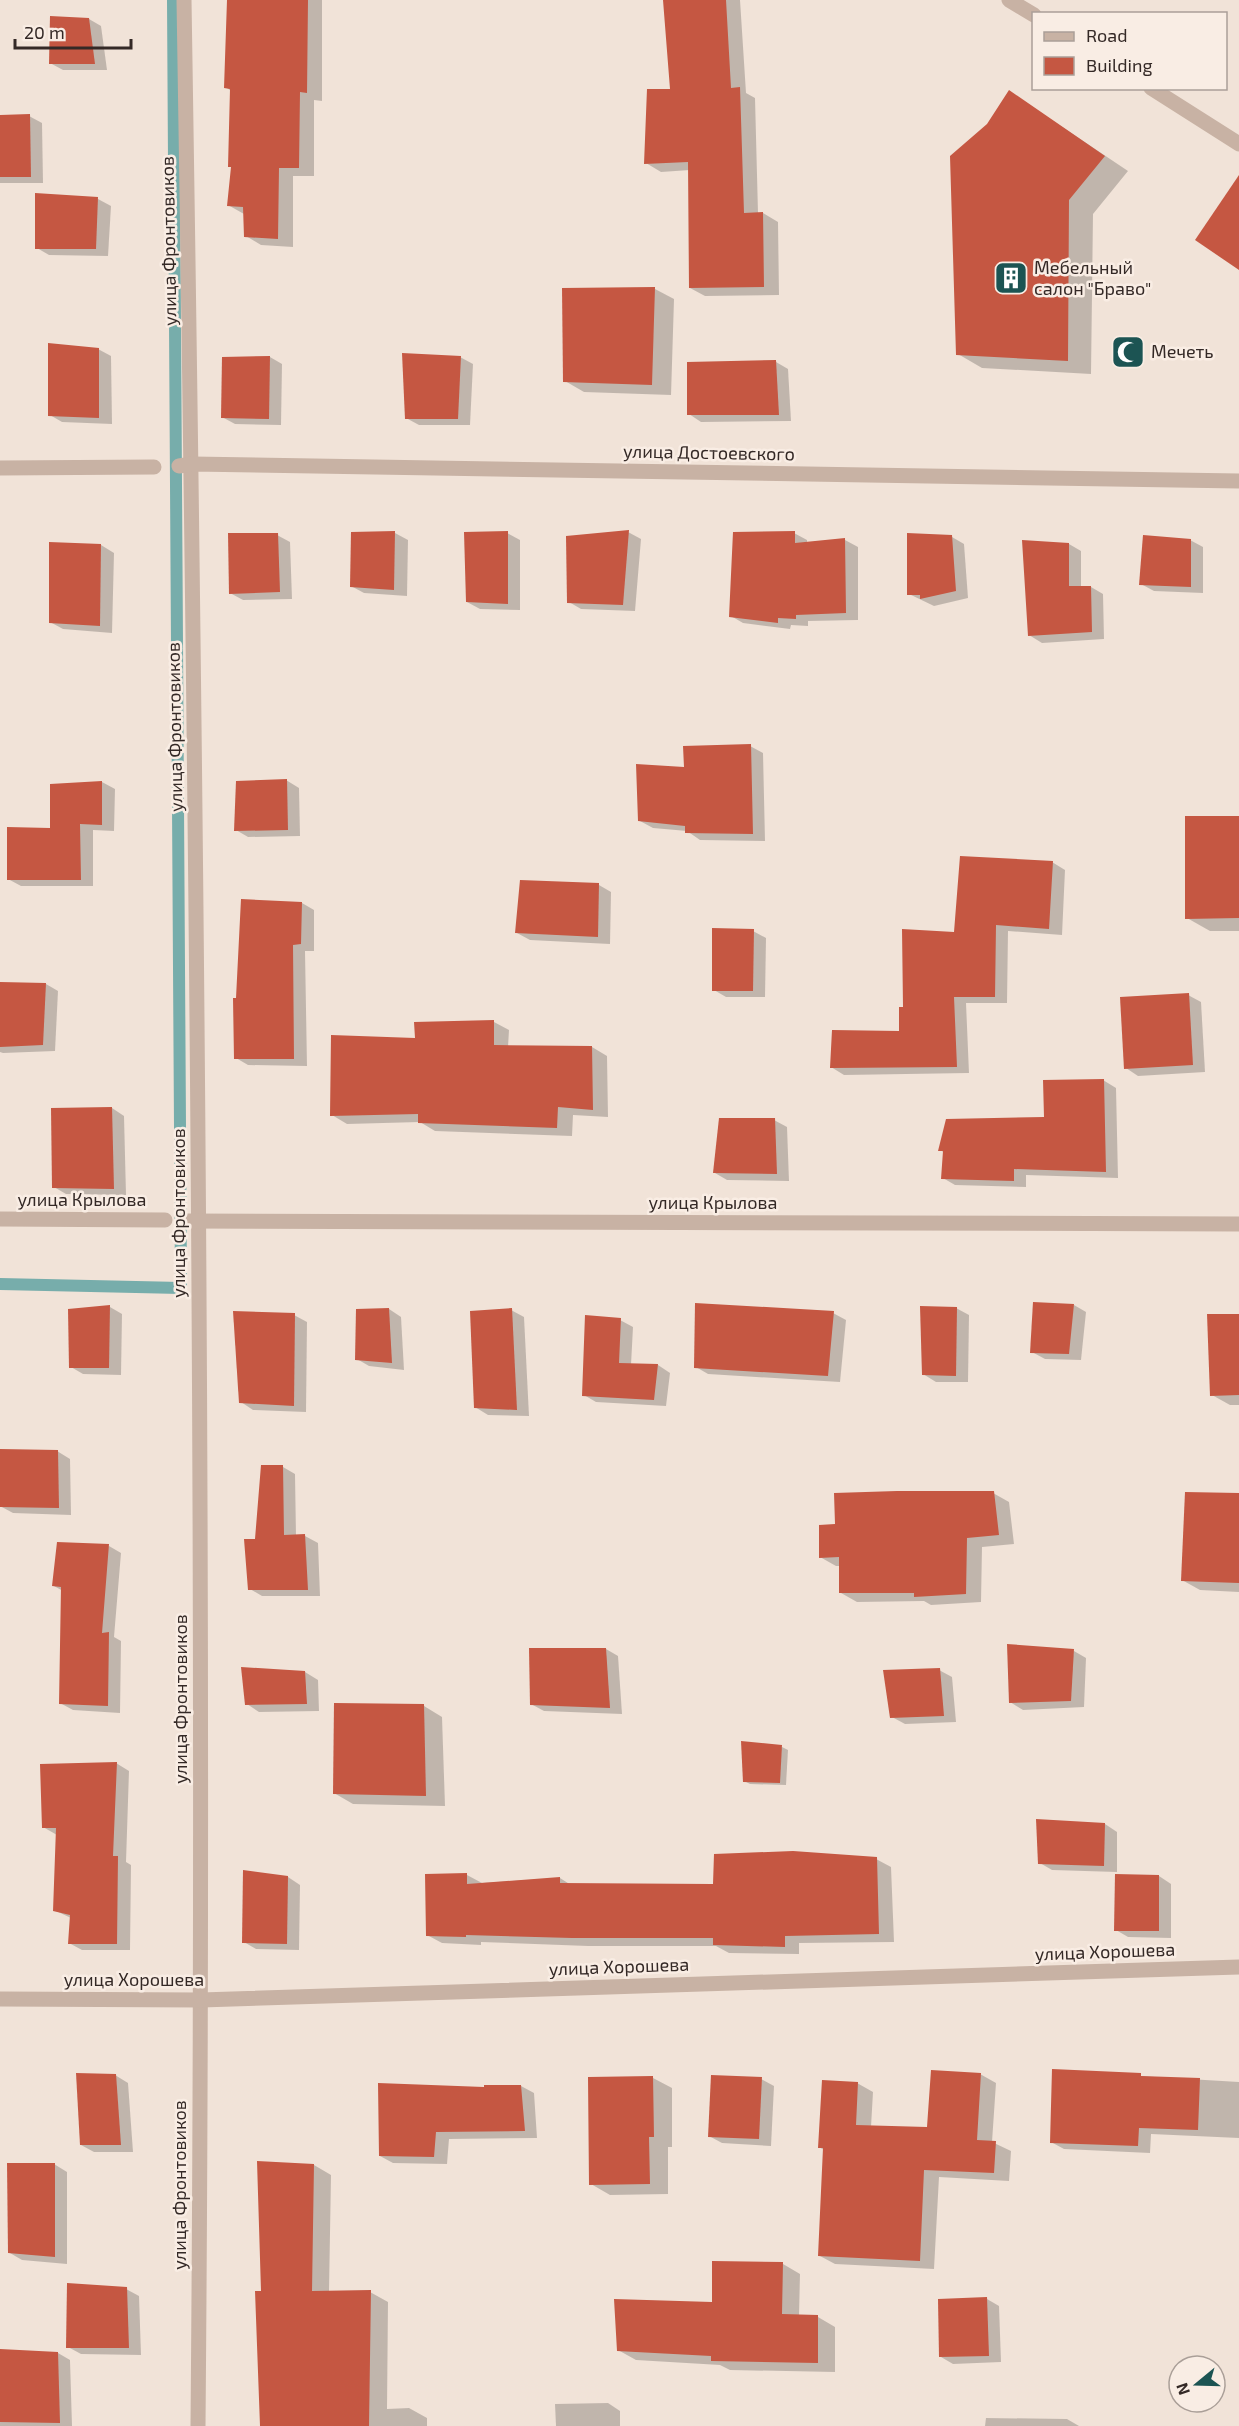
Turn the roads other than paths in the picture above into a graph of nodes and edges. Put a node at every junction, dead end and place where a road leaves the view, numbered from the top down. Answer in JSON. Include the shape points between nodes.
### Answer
{"nodes":[{"id":1,"x":184,"y":0,"type":"edge"},
{"id":2,"x":1009,"y":0,"type":"edge"},
{"id":3,"x":1032,"y":14,"type":"edge"},
{"id":4,"x":1154,"y":90,"type":"edge"},
{"id":5,"x":1239,"y":144,"type":"edge"},
{"id":6,"x":185,"y":465,"type":"junction"},
{"id":7,"x":154,"y":467,"type":"dead end"},
{"id":8,"x":0,"y":468,"type":"edge"},
{"id":9,"x":1239,"y":481,"type":"edge"},
{"id":10,"x":0,"y":1219,"type":"edge"},
{"id":11,"x":165,"y":1220,"type":"dead end"},
{"id":12,"x":193,"y":1221,"type":"junction"},
{"id":13,"x":1239,"y":1224,"type":"edge"},
{"id":14,"x":1239,"y":1967,"type":"edge"},
{"id":15,"x":0,"y":1999,"type":"edge"},
{"id":16,"x":201,"y":2000,"type":"junction"},
{"id":17,"x":198,"y":2426,"type":"edge"}],
"edges":[{"from":1,"to":6,"type":"street","name":"улица Фронтовиков"},
{"from":2,"to":3,"type":"street"},
{"from":4,"to":5,"type":"street"},
{"from":6,"to":9,"type":"street","name":"улица Достоевского"},
{"from":6,"to":12,"type":"street","name":"улица Фронтовиков"},
{"from":7,"to":8,"type":"street"},
{"from":10,"to":11,"type":"street","name":"улица Крылова"},
{"from":12,"to":13,"type":"street","name":"улица Крылова"},
{"from":12,"to":16,"type":"street","name":"улица Фронтовиков"},
{"from":14,"to":16,"type":"street","name":"улица Хорошева"},
{"from":15,"to":16,"type":"street","name":"улица Хорошева"},
{"from":16,"to":17,"type":"street","name":"улица Фронтовиков"}]}
